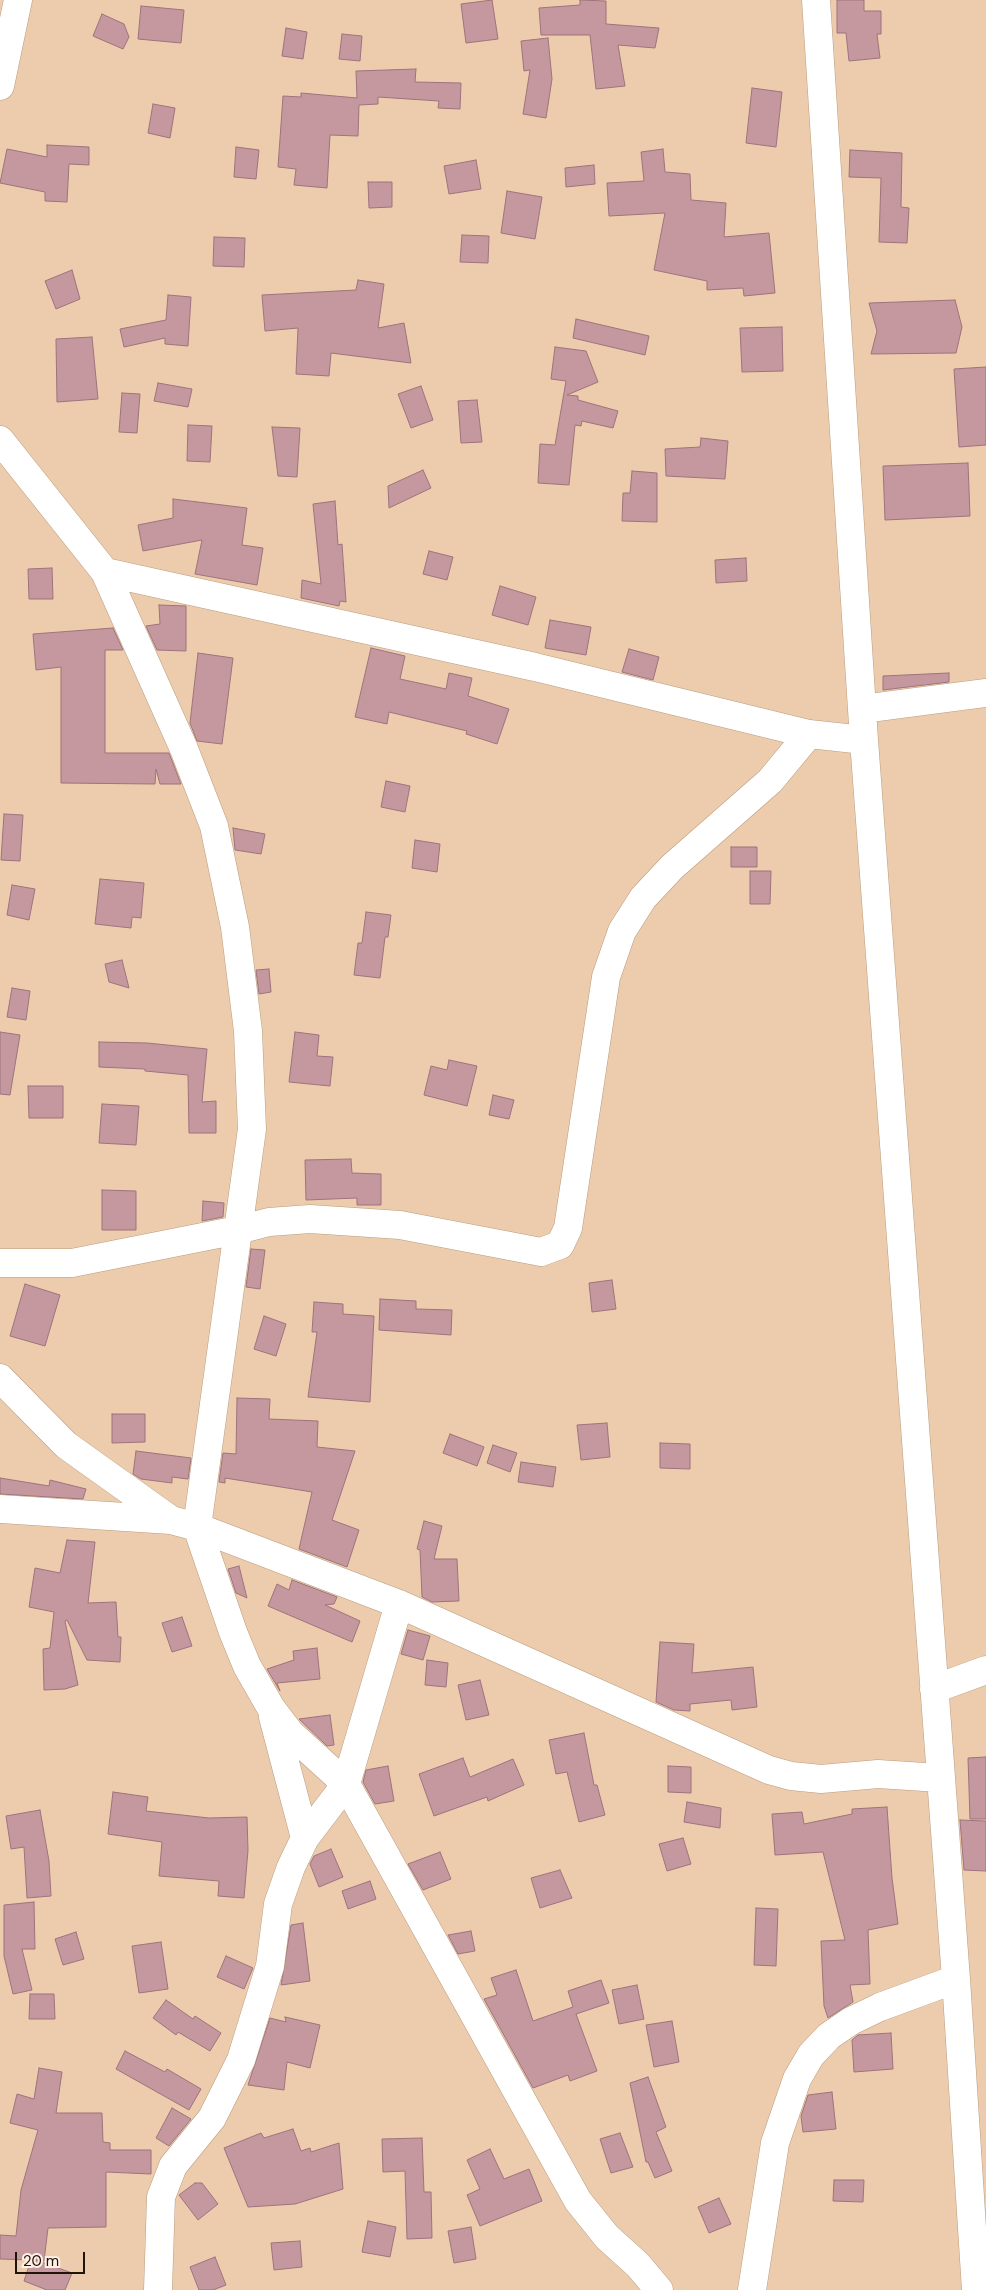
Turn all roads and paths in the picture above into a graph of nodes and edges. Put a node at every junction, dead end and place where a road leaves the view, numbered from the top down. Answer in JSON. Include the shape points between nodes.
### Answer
{"nodes":[{"id":1,"x":18,"y":0,"type":"edge"},
{"id":2,"x":816,"y":0,"type":"edge"},
{"id":3,"x":0,"y":86,"type":"edge"},
{"id":4,"x":1,"y":438,"type":"edge"},
{"id":5,"x":105,"y":572,"type":"junction"},
{"id":6,"x":986,"y":693,"type":"edge"},
{"id":7,"x":862,"y":709,"type":"junction"},
{"id":8,"x":809,"y":734,"type":"junction"},
{"id":9,"x":864,"y":740,"type":"junction"},
{"id":10,"x":238,"y":1230,"type":"junction"},
{"id":11,"x":0,"y":1263,"type":"edge"},
{"id":12,"x":0,"y":1378,"type":"edge"},
{"id":13,"x":0,"y":1509,"type":"edge"},
{"id":14,"x":171,"y":1520,"type":"junction"},
{"id":15,"x":197,"y":1527,"type":"junction"},
{"id":16,"x":399,"y":1604,"type":"junction"},
{"id":17,"x":986,"y":1670,"type":"edge"},
{"id":18,"x":934,"y":1689,"type":"junction"},
{"id":19,"x":270,"y":1708,"type":"junction"},
{"id":20,"x":940,"y":1778,"type":"junction"},
{"id":21,"x":346,"y":1784,"type":"junction"},
{"id":22,"x":305,"y":1838,"type":"junction"},
{"id":23,"x":956,"y":1979,"type":"junction"},
{"id":24,"x":978,"y":2168,"type":"edge"},
{"id":25,"x":158,"y":2290,"type":"edge"},
{"id":26,"x":659,"y":2290,"type":"edge"},
{"id":27,"x":752,"y":2290,"type":"edge"},
{"id":28,"x":976,"y":2290,"type":"edge"}],
"edges":[{"from":1,"to":3,"type":"street"},
{"from":2,"to":7,"type":"street"},
{"from":4,"to":5,"type":"street"},
{"from":5,"to":8,"type":"street","via":[[535,667]]},
{"from":5,"to":10,"type":"street","via":[[184,749],[214,826],[235,927],[248,1031],[252,1129]]},
{"from":6,"to":7,"type":"street"},
{"from":7,"to":9,"type":"street"},
{"from":8,"to":9,"type":"street"},
{"from":8,"to":10,"type":"street","via":[[770,781],[672,867],[643,898],[622,931],[606,977],[568,1228],[560,1245],[541,1252],[400,1225],[310,1219],[269,1222]]},
{"from":9,"to":18,"type":"street"},
{"from":10,"to":11,"type":"street","via":[[72,1263]]},
{"from":10,"to":15,"type":"street"},
{"from":12,"to":14,"type":"street","via":[[66,1445]]},
{"from":13,"to":14,"type":"street"},
{"from":14,"to":15,"type":"street"},
{"from":15,"to":16,"type":"street"},
{"from":15,"to":19,"type":"street","via":[[233,1632]]},
{"from":16,"to":20,"type":"street","via":[[769,1770],[821,1779],[878,1774]]},
{"from":16,"to":21,"type":"street"},
{"from":17,"to":18,"type":"street"},
{"from":18,"to":20,"type":"street"},
{"from":19,"to":21,"type":"street","via":[[290,1733]]},
{"from":19,"to":22,"type":"street"},
{"from":20,"to":23,"type":"street"},
{"from":21,"to":22,"type":"street"},
{"from":21,"to":26,"type":"street","via":[[578,2202]]},
{"from":22,"to":25,"type":"street","via":[[278,1904],[270,1966],[241,2060],[212,2118],[173,2166],[161,2197]]},
{"from":23,"to":24,"type":"street"},
{"from":23,"to":27,"type":"street","via":[[851,2021],[829,2036],[811,2055],[797,2079],[775,2143]]},
{"from":24,"to":28,"type":"street"}]}
